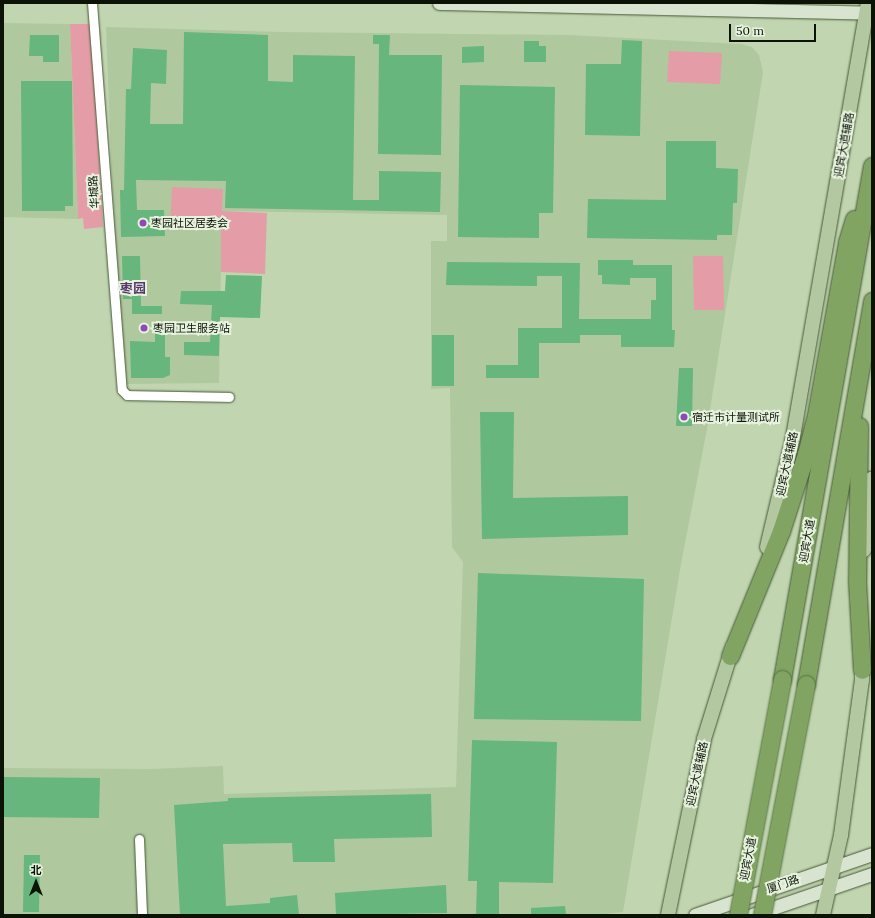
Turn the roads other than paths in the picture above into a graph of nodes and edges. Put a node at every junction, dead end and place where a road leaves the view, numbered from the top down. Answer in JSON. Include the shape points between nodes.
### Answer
{"nodes":[{"id":1,"x":92,"y":3,"type":"edge"},
{"id":2,"x":439,"y":3,"type":"edge"},
{"id":3,"x":867,"y":8,"type":"edge"},
{"id":4,"x":872,"y":164,"type":"edge"},
{"id":5,"x":872,"y":301,"type":"edge"},
{"id":6,"x":863,"y":352,"type":"junction"},
{"id":7,"x":229,"y":397,"type":"dead end"},
{"id":8,"x":872,"y":478,"type":"edge"},
{"id":9,"x":730,"y":656,"type":"junction"},
{"id":10,"x":862,"y":670,"type":"junction"},
{"id":11,"x":138,"y":839,"type":"dead end"},
{"id":12,"x":872,"y":854,"type":"edge"},
{"id":13,"x":834,"y":866,"type":"junction"},
{"id":14,"x":872,"y":874,"type":"edge"},
{"id":15,"x":829,"y":888,"type":"junction"},
{"id":16,"x":142,"y":915,"type":"edge"},
{"id":17,"x":668,"y":915,"type":"edge"},
{"id":18,"x":695,"y":915,"type":"edge"},
{"id":19,"x":738,"y":915,"type":"edge"},
{"id":20,"x":752,"y":915,"type":"edge"},
{"id":21,"x":762,"y":915,"type":"edge"},
{"id":22,"x":823,"y":915,"type":"edge"}],
"edges":[{"from":1,"to":7,"type":"street","name":"华城路","via":[[122,390],[127,394]]},
{"from":2,"to":3,"type":"street"},
{"from":3,"to":9,"type":"main road","name":"迎宾大道辅路","via":[[793,437],[774,522]]},
{"from":4,"to":9,"type":"highway","via":[[847,242],[816,415],[806,454],[781,531]]},
{"from":4,"to":19,"type":"highway","name":"迎宾大道","bridge":true},
{"from":5,"to":6,"type":"highway","name":"迎宾大道"},
{"from":6,"to":10,"type":"highway","via":[[857,528]]},
{"from":6,"to":21,"type":"highway","name":"迎宾大道","bridge":true,"via":[[806,684]]},
{"from":8,"to":10,"type":"main road","via":[[862,571]]},
{"from":9,"to":17,"type":"main road","name":"迎宾大道辅路","via":[[704,739]]},
{"from":10,"to":13,"type":"main road","via":[[841,835]]},
{"from":11,"to":16,"type":"street"},
{"from":12,"to":13,"type":"street","name":"厦门路"},
{"from":13,"to":15,"type":"main road"},
{"from":13,"to":18,"type":"street","name":"厦门路"},
{"from":14,"to":15,"type":"street","name":"厦门路"},
{"from":15,"to":20,"type":"street","name":"厦门路"},
{"from":15,"to":22,"type":"main road"}]}
